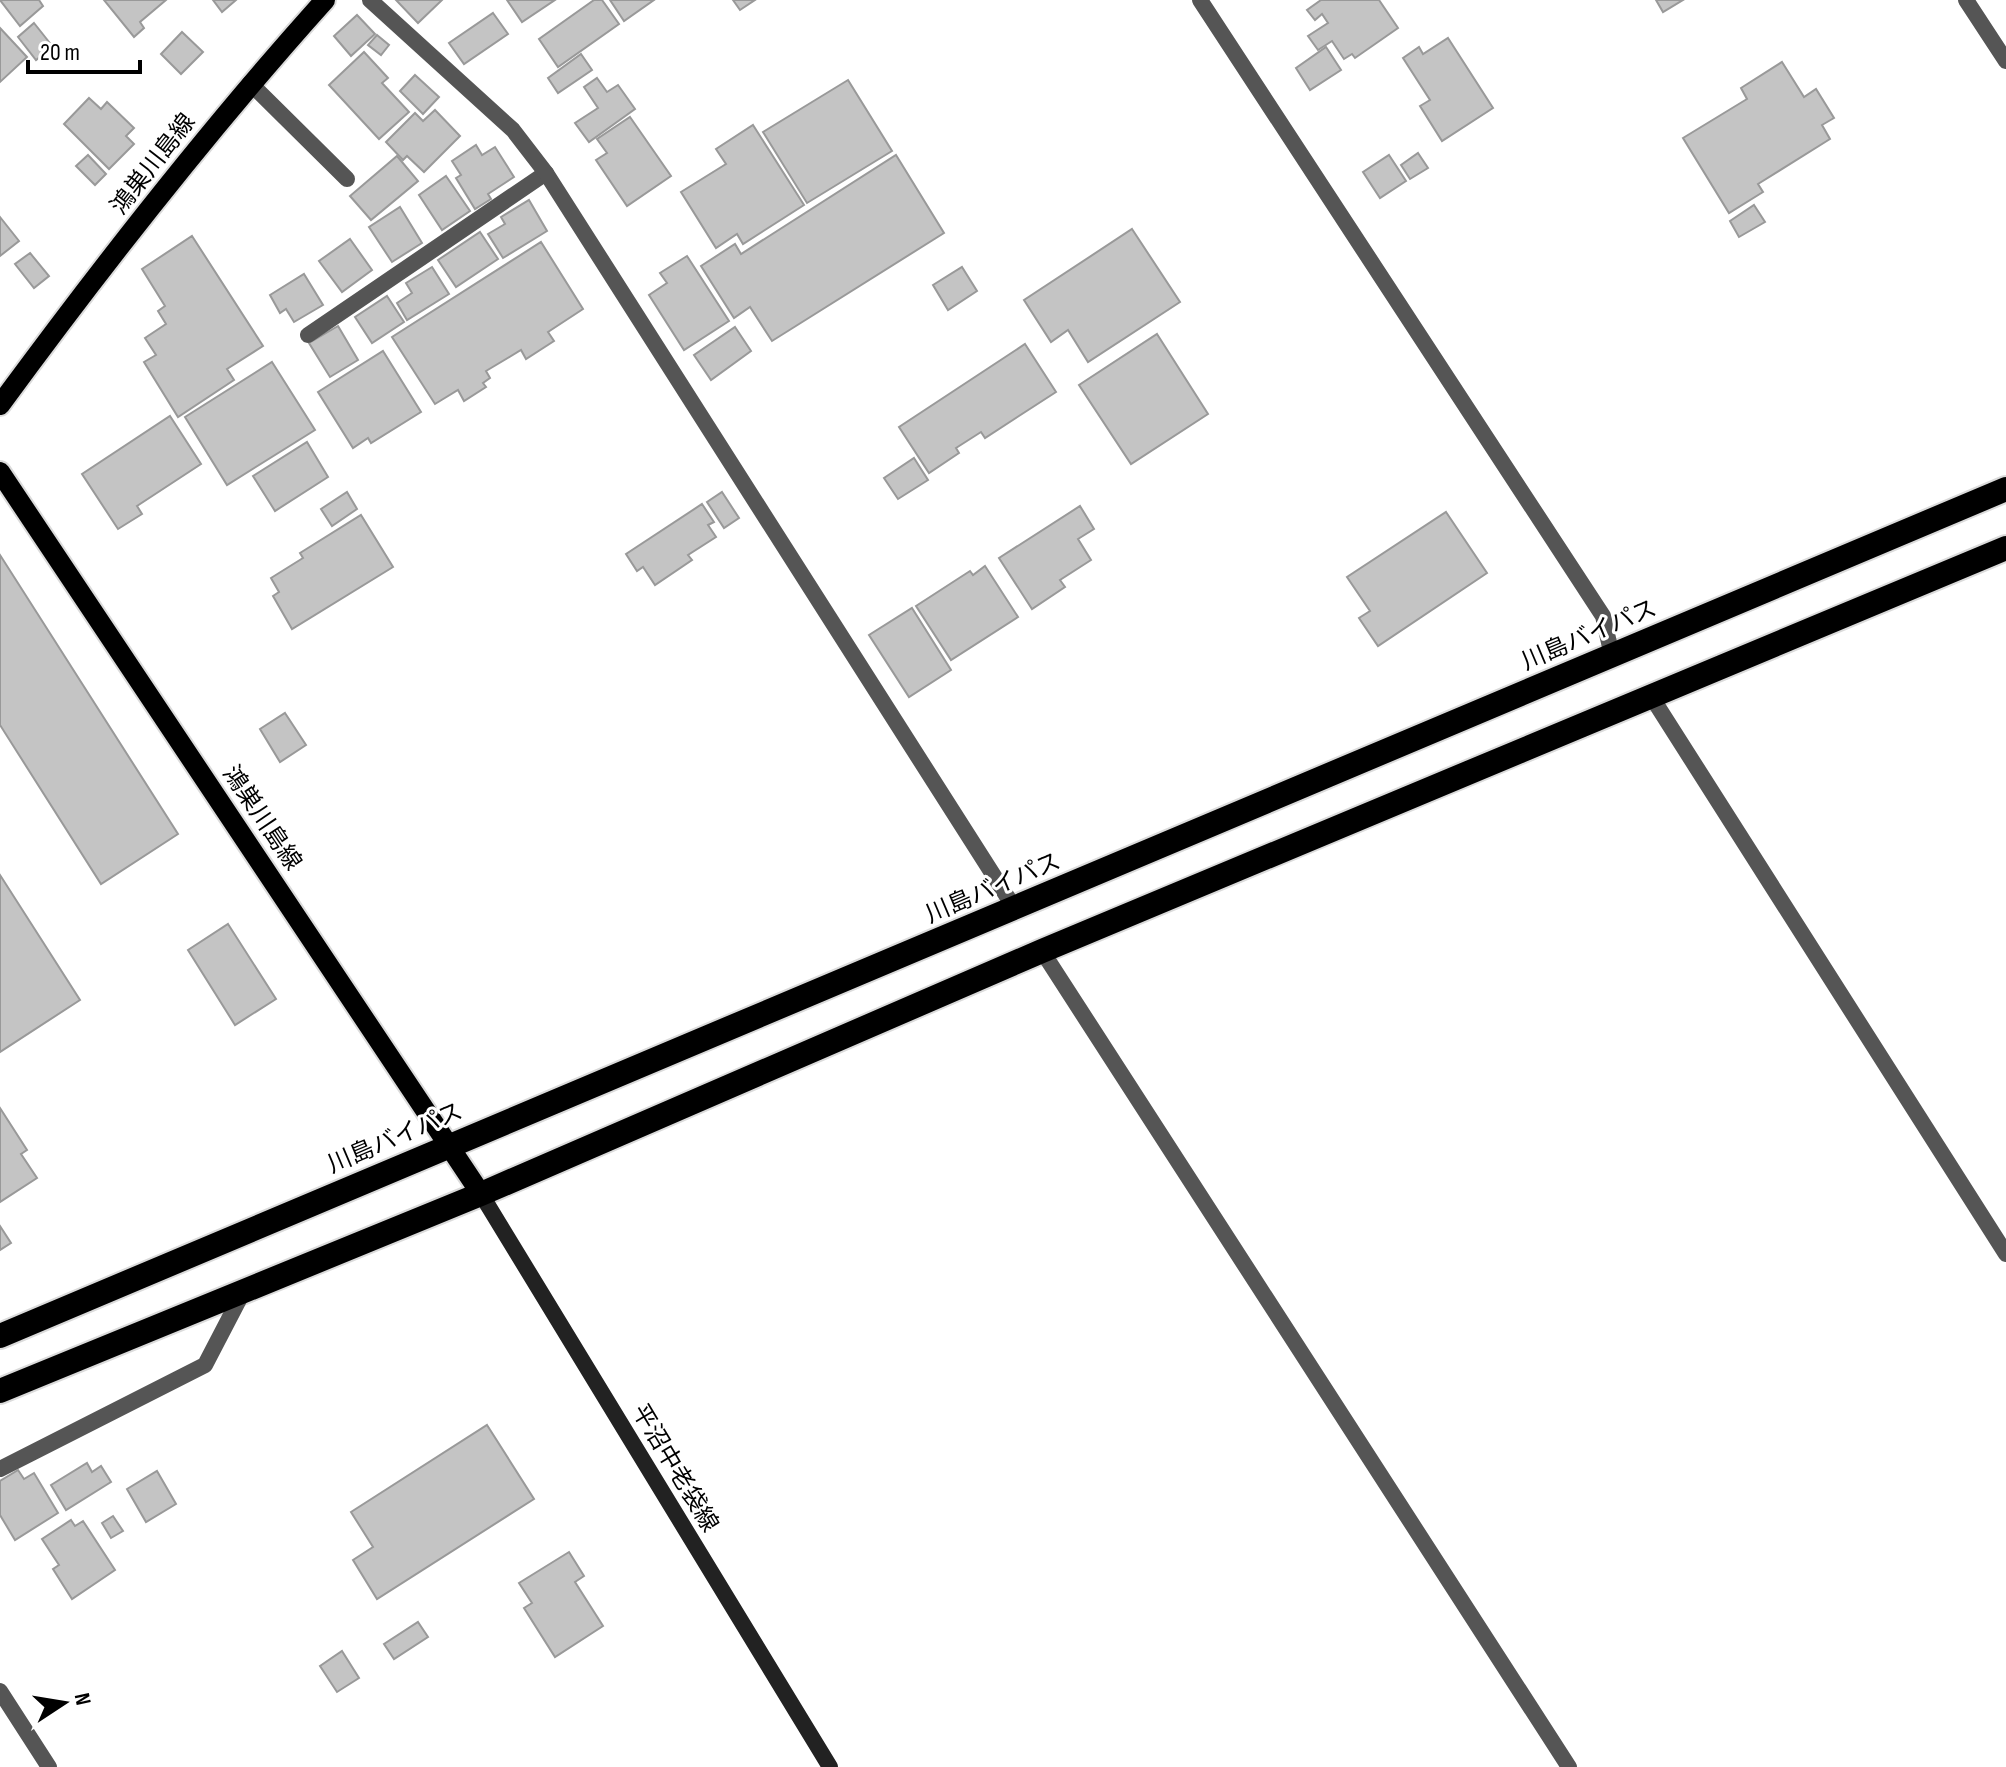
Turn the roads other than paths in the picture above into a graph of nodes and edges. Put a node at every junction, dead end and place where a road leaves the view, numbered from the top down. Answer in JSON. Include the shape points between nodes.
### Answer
{"nodes":[{"id":1,"x":325,"y":0,"type":"edge"},
{"id":2,"x":370,"y":0,"type":"edge"},
{"id":3,"x":1200,"y":0,"type":"edge"},
{"id":4,"x":1966,"y":0,"type":"edge"},
{"id":5,"x":2006,"y":61,"type":"edge"},
{"id":6,"x":250,"y":83,"type":"junction"},
{"id":7,"x":546,"y":173,"type":"junction"},
{"id":8,"x":347,"y":179,"type":"dead end"},
{"id":9,"x":308,"y":335,"type":"dead end"},
{"id":10,"x":0,"y":405,"type":"edge"},
{"id":11,"x":0,"y":472,"type":"edge"},
{"id":12,"x":2006,"y":489,"type":"edge"},
{"id":13,"x":2006,"y":548,"type":"edge"},
{"id":14,"x":1612,"y":656,"type":"junction"},
{"id":15,"x":1651,"y":696,"type":"junction"},
{"id":16,"x":1015,"y":909,"type":"junction"},
{"id":17,"x":1042,"y":951,"type":"junction"},
{"id":18,"x":449,"y":1145,"type":"junction"},
{"id":19,"x":481,"y":1194,"type":"junction"},
{"id":20,"x":2006,"y":1254,"type":"edge"},
{"id":21,"x":243,"y":1292,"type":"junction"},
{"id":22,"x":0,"y":1336,"type":"edge"},
{"id":23,"x":0,"y":1391,"type":"edge"},
{"id":24,"x":0,"y":1469,"type":"edge"},
{"id":25,"x":0,"y":1691,"type":"edge"},
{"id":26,"x":49,"y":1767,"type":"edge"},
{"id":27,"x":830,"y":1767,"type":"edge"},
{"id":28,"x":1569,"y":1767,"type":"edge"}],
"edges":[{"from":1,"to":6,"type":"main road","name":"鴻巣川島線"},
{"from":2,"to":7,"type":"street","via":[[513,130]]},
{"from":3,"to":14,"type":"street","via":[[1603,616]]},
{"from":4,"to":5,"type":"street"},
{"from":6,"to":8,"type":"street"},
{"from":6,"to":10,"type":"main road","name":"鴻巣川島線"},
{"from":7,"to":9,"type":"street"},
{"from":7,"to":16,"type":"street"},
{"from":11,"to":18,"type":"main road","name":"鴻巣川島線"},
{"from":12,"to":14,"type":"highway","name":"川島バイパス"},
{"from":13,"to":15,"type":"highway"},
{"from":14,"to":16,"type":"highway","name":"川島バイパス"},
{"from":15,"to":17,"type":"highway"},
{"from":15,"to":20,"type":"street"},
{"from":16,"to":18,"type":"highway","name":"川島バイパス"},
{"from":17,"to":19,"type":"highway"},
{"from":17,"to":28,"type":"street"},
{"from":18,"to":19,"type":"main road","name":"鴻巣川島線"},
{"from":18,"to":22,"type":"highway","name":"川島バイパス"},
{"from":19,"to":21,"type":"highway"},
{"from":19,"to":27,"type":"main road","name":"平沼中老袋線"},
{"from":21,"to":23,"type":"highway"},
{"from":21,"to":24,"type":"street","via":[[205,1365]]},
{"from":25,"to":26,"type":"street"}]}
